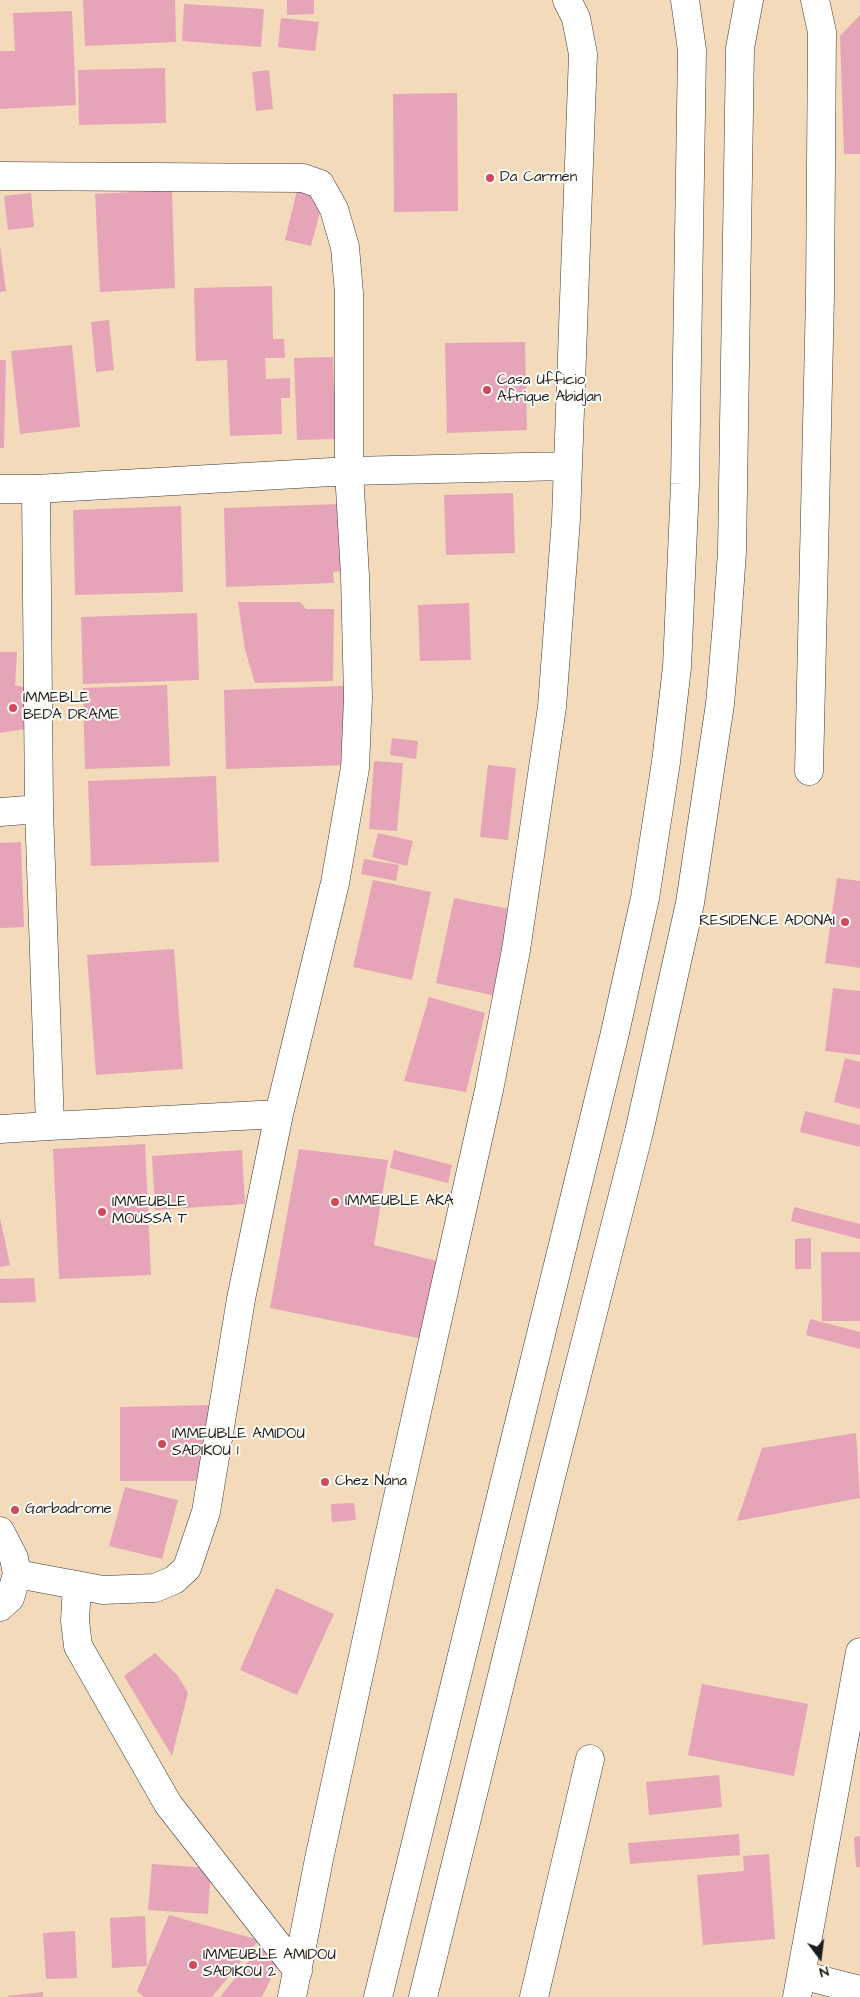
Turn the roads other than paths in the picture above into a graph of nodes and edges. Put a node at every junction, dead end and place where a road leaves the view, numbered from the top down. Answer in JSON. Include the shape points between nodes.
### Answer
{"nodes":[{"id":1,"x":568,"y":0,"type":"edge"},
{"id":2,"x":685,"y":0,"type":"edge"},
{"id":3,"x":750,"y":0,"type":"edge"},
{"id":4,"x":815,"y":0,"type":"edge"},
{"id":5,"x":0,"y":176,"type":"edge"},
{"id":6,"x":568,"y":466,"type":"junction"},
{"id":7,"x":349,"y":470,"type":"junction"},
{"id":8,"x":0,"y":489,"type":"edge"},
{"id":9,"x":36,"y":489,"type":"junction"},
{"id":10,"x":809,"y":772,"type":"dead end"},
{"id":11,"x":39,"y":809,"type":"junction"},
{"id":12,"x":0,"y":812,"type":"edge"},
{"id":13,"x":279,"y":1114,"type":"junction"},
{"id":14,"x":50,"y":1126,"type":"junction"},
{"id":15,"x":0,"y":1128,"type":"edge"},
{"id":16,"x":0,"y":1531,"type":"edge"},
{"id":17,"x":17,"y":1574,"type":"junction"},
{"id":18,"x":77,"y":1585,"type":"junction"},
{"id":19,"x":0,"y":1607,"type":"edge"},
{"id":20,"x":860,"y":1652,"type":"edge"},
{"id":21,"x":854,"y":1717,"type":"edge"},
{"id":22,"x":590,"y":1759,"type":"dead end"},
{"id":23,"x":298,"y":1971,"type":"junction"},
{"id":24,"x":799,"y":1986,"type":"edge"},
{"id":25,"x":860,"y":1990,"type":"edge"},
{"id":26,"x":292,"y":1997,"type":"edge"},
{"id":27,"x":378,"y":1997,"type":"edge"},
{"id":28,"x":423,"y":1997,"type":"edge"},
{"id":29,"x":534,"y":1997,"type":"edge"}],
"edges":[{"from":1,"to":6,"type":"main road","via":[[576,18],[583,54]]},
{"from":2,"to":27,"type":"main road","via":[[692,50],[685,484],[677,667],[666,762],[644,898],[614,1037]]},
{"from":3,"to":28,"type":"main road","via":[[740,48],[732,552],[728,623],[720,704],[690,903],[639,1132]]},
{"from":4,"to":10,"type":"main road","via":[[822,32],[822,52]]},
{"from":5,"to":7,"type":"main road","via":[[303,178],[320,184],[334,210],[345,247],[349,293]]},
{"from":6,"to":7,"type":"main road"},
{"from":6,"to":23,"type":"main road","via":[[552,707],[516,950],[489,1090],[319,1859]]},
{"from":7,"to":9,"type":"main road"},
{"from":7,"to":13,"type":"main road","via":[[358,698],[354,768],[335,883]]},
{"from":8,"to":9,"type":"main road"},
{"from":9,"to":11,"type":"main road"},
{"from":11,"to":12,"type":"main road"},
{"from":11,"to":14,"type":"main road"},
{"from":13,"to":14,"type":"main road"},
{"from":13,"to":18,"type":"main road","via":[[241,1299],[206,1512],[186,1568],[174,1580],[155,1588],[103,1590]]},
{"from":14,"to":15,"type":"main road"},
{"from":16,"to":17,"type":"main road","via":[[14,1558]]},
{"from":17,"to":18,"type":"main road"},
{"from":17,"to":19,"type":"main road","via":[[10,1598]]},
{"from":18,"to":23,"type":"main road","via":[[78,1646],[163,1796]]},
{"from":20,"to":21,"type":"main road"},
{"from":21,"to":24,"type":"main road"},
{"from":22,"to":29,"type":"main road"},
{"from":23,"to":26,"type":"main road"},
{"from":24,"to":25,"type":"main road"}]}
